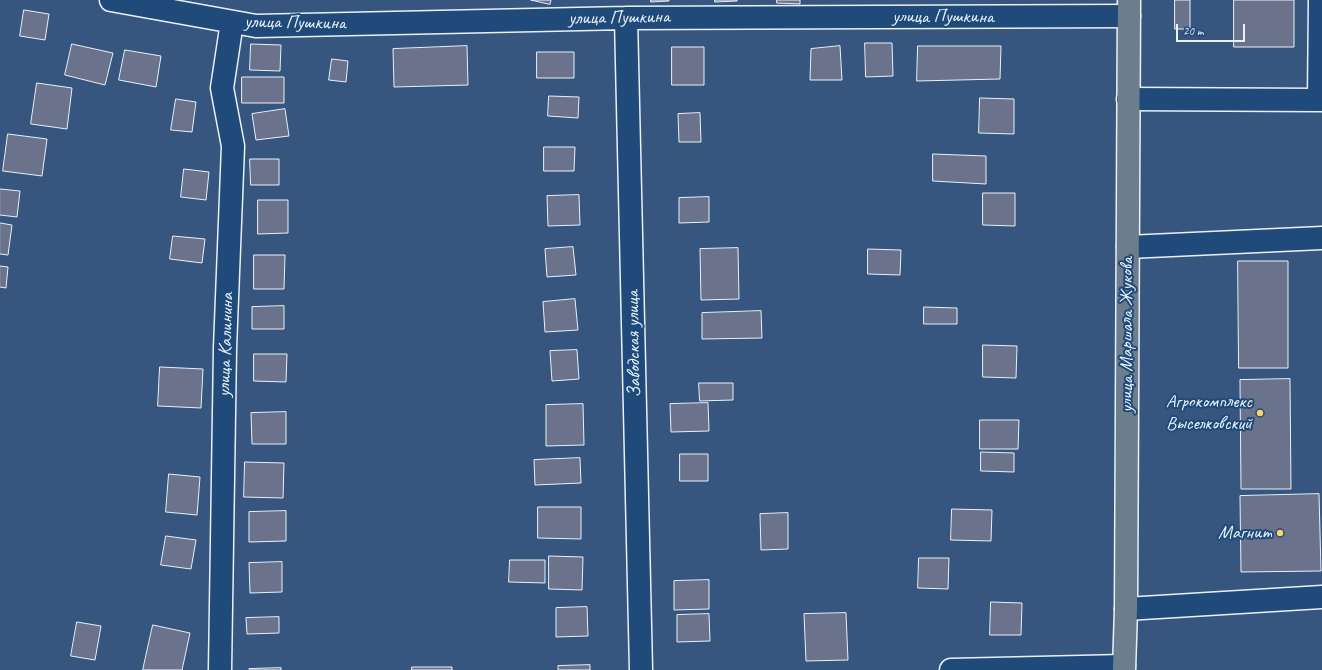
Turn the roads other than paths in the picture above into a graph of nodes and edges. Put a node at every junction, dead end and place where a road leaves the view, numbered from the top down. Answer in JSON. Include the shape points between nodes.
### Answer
{"nodes":[{"id":1,"x":111,"y":0,"type":"edge"},
{"id":2,"x":1320,"y":0,"type":"edge"},
{"id":3,"x":1129,"y":8,"type":"edge"},
{"id":4,"x":626,"y":18,"type":"junction"},
{"id":5,"x":232,"y":22,"type":"junction"},
{"id":6,"x":1128,"y":99,"type":"junction"},
{"id":7,"x":1320,"y":100,"type":"edge"},
{"id":8,"x":1322,"y":238,"type":"edge"},
{"id":9,"x":1128,"y":246,"type":"junction"},
{"id":10,"x":1322,"y":597,"type":"edge"},
{"id":11,"x":1126,"y":609,"type":"junction"},
{"id":12,"x":1124,"y":668,"type":"edge"},
{"id":13,"x":220,"y":670,"type":"edge"},
{"id":14,"x":641,"y":670,"type":"edge"},
{"id":15,"x":951,"y":670,"type":"edge"}],
"edges":[{"from":1,"to":5,"type":"street","name":"улица Пушкина"},
{"from":2,"to":7,"type":"street"},
{"from":3,"to":4,"type":"street","name":"улица Пушкина"},
{"from":3,"to":6,"type":"main road","name":"улица Маршала Жукова"},
{"from":4,"to":5,"type":"street","name":"улица Пушкина","via":[[256,26]]},
{"from":4,"to":14,"type":"street","name":"Заводская улица"},
{"from":5,"to":13,"type":"street","name":"улица Калинина","via":[[222,88],[233,146],[225,348]]},
{"from":6,"to":7,"type":"street"},
{"from":6,"to":9,"type":"main road","name":"улица Маршала Жукова"},
{"from":8,"to":9,"type":"street"},
{"from":9,"to":11,"type":"main road","name":"улица Маршала Жукова"},
{"from":10,"to":11,"type":"street"},
{"from":11,"to":12,"type":"main road","name":"улица Маршала Жукова"},
{"from":12,"to":15,"type":"street"}]}
